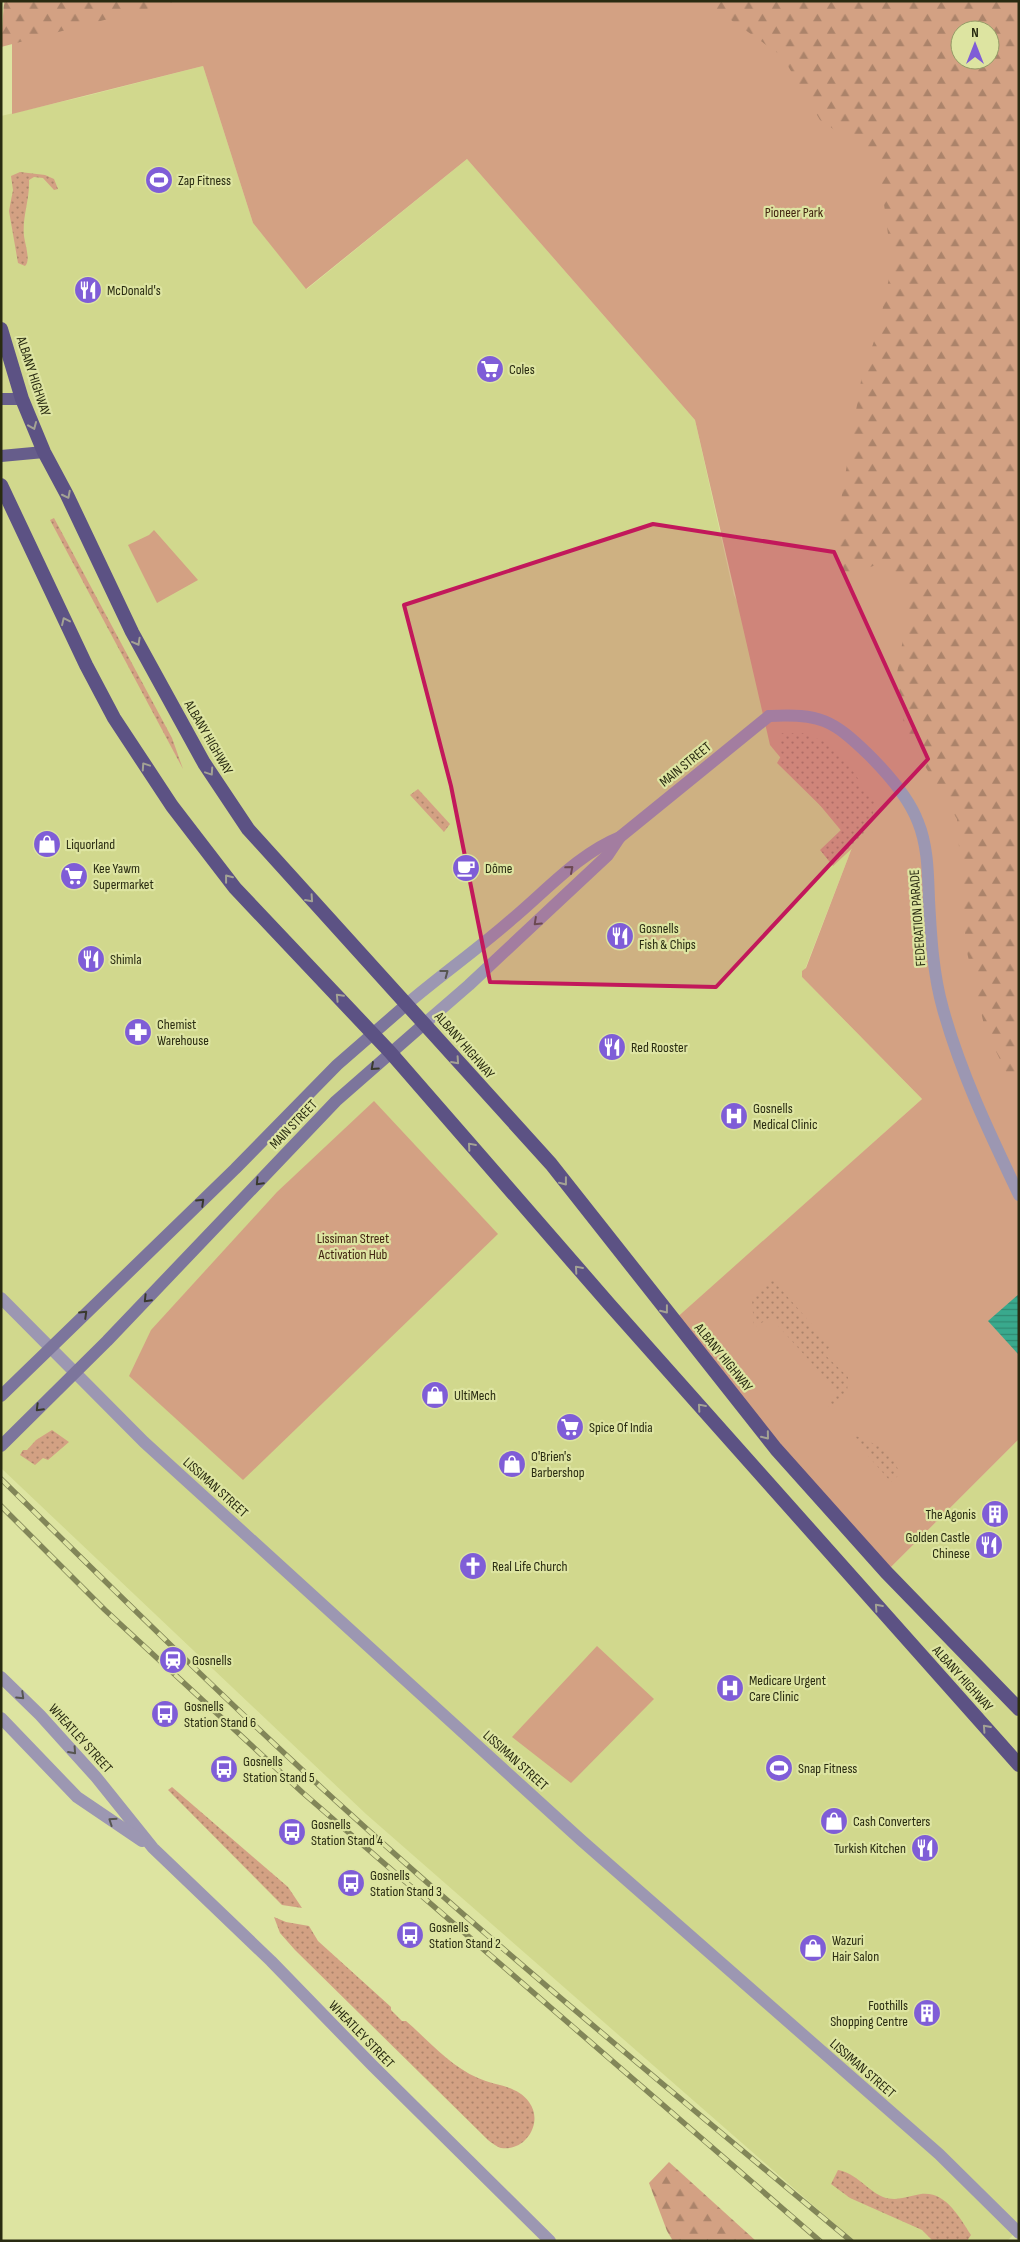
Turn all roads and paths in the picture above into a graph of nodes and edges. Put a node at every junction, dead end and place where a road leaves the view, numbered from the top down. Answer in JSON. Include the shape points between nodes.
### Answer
{"nodes":[{"id":1,"x":1,"y":329,"type":"edge"},
{"id":2,"x":1,"y":398,"type":"edge"},
{"id":3,"x":22,"y":399,"type":"junction"},
{"id":4,"x":44,"y":452,"type":"junction"},
{"id":5,"x":1,"y":456,"type":"edge"},
{"id":6,"x":1,"y":484,"type":"edge"},
{"id":7,"x":769,"y":716,"type":"joint"},
{"id":8,"x":620,"y":837,"type":"junction"},
{"id":9,"x":407,"y":1004,"type":"junction"},
{"id":10,"x":424,"y":1024,"type":"junction"},
{"id":11,"x":372,"y":1032,"type":"junction"},
{"id":12,"x":390,"y":1052,"type":"junction"},
{"id":13,"x":1019,"y":1195,"type":"edge"},
{"id":14,"x":1,"y":1298,"type":"edge"},
{"id":15,"x":49,"y":1348,"type":"junction"},
{"id":16,"x":73,"y":1372,"type":"junction"},
{"id":17,"x":1,"y":1396,"type":"edge"},
{"id":18,"x":1,"y":1446,"type":"edge"},
{"id":19,"x":1,"y":1677,"type":"edge"},
{"id":20,"x":1019,"y":1709,"type":"edge"},
{"id":21,"x":1,"y":1718,"type":"edge"},
{"id":22,"x":1019,"y":1765,"type":"edge"},
{"id":23,"x":153,"y":1848,"type":"junction"},
{"id":24,"x":1019,"y":2233,"type":"edge"},
{"id":25,"x":550,"y":2241,"type":"edge"}],
"edges":[{"from":1,"to":3,"type":"highway","name":"ALBANY HIGHWAY"},
{"from":2,"to":3,"type":"main road"},
{"from":3,"to":4,"type":"highway","name":"ALBANY HIGHWAY","one_way":true},
{"from":4,"to":5,"type":"main road"},
{"from":4,"to":9,"type":"highway","name":"ALBANY HIGHWAY","one_way":true,"via":[[132,632],[204,764],[248,829],[368,965]]},
{"from":11,"to":6,"type":"highway","name":"ALBANY HIGHWAY","one_way":true,"via":[[235,888],[172,806],[114,718]]},
{"from":7,"to":8,"type":"street","name":"MAIN STREET"},
{"from":7,"to":13,"type":"street","name":"FEDERATION PARADE","via":[[799,714],[823,719],[842,729],[889,775],[918,822],[927,860],[932,954],[942,1008],[974,1100]]},
{"from":9,"to":8,"type":"street","name":"MAIN STREET","one_way":true,"via":[[599,845]]},
{"from":8,"to":10,"type":"street","name":"MAIN STREET","one_way":true,"via":[[608,855]]},
{"from":9,"to":10,"type":"highway","name":"ALBANY HIGHWAY"},
{"from":9,"to":11,"type":"main road","name":"MAIN STREET"},
{"from":10,"to":12,"type":"main road","name":"MAIN STREET"},
{"from":10,"to":20,"type":"highway","name":"ALBANY HIGHWAY","one_way":true,"via":[[551,1164],[776,1449],[886,1572]]},
{"from":11,"to":12,"type":"highway","name":"ALBANY HIGHWAY"},
{"from":15,"to":11,"type":"main road","name":"MAIN STREET","one_way":true},
{"from":12,"to":16,"type":"main road","name":"MAIN STREET","one_way":true,"via":[[336,1101],[107,1341]]},
{"from":22,"to":12,"type":"highway","name":"ALBANY HIGHWAY","one_way":true},
{"from":14,"to":15,"type":"street","name":"LISSIMAN STREET"},
{"from":15,"to":16,"type":"street","name":"LISSIMAN STREET"},
{"from":15,"to":17,"type":"main road","name":"MAIN STREET"},
{"from":16,"to":18,"type":"main road","name":"MAIN STREET","one_way":true},
{"from":16,"to":24,"type":"street","name":"LISSIMAN STREET","via":[[144,1442],[574,1833],[939,2154]]},
{"from":19,"to":23,"type":"street","name":"WHEATLEY STREET","one_way":true,"via":[[96,1777]]},
{"from":23,"to":21,"type":"street","name":"WHEATLEY STREET","one_way":true,"via":[[77,1797]]},
{"from":23,"to":25,"type":"street","name":"WHEATLEY STREET","via":[[271,1961]]}]}
